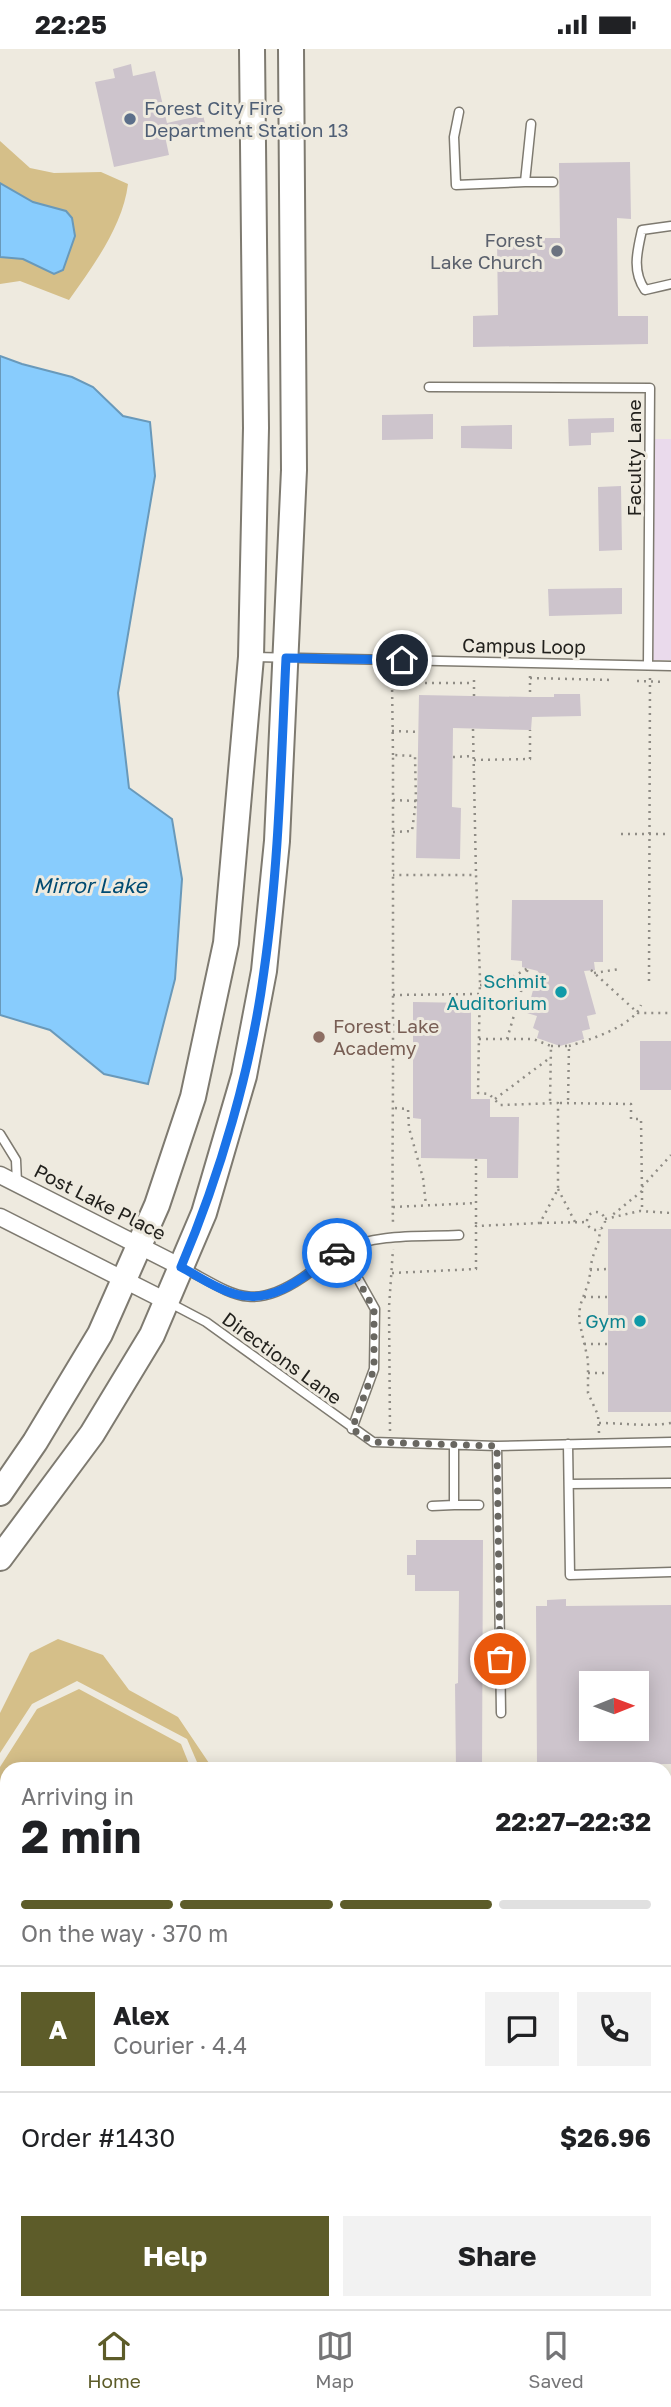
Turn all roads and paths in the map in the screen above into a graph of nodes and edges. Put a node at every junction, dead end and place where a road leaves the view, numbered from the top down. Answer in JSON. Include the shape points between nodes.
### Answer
{"nodes":[{"id":1,"x":252,"y":49,"type":"edge"},
{"id":2,"x":291,"y":49,"type":"edge"},
{"id":3,"x":458,"y":112,"type":"dead end"},
{"id":4,"x":531,"y":124,"type":"dead end"},
{"id":5,"x":525,"y":182,"type":"junction"},
{"id":6,"x":553,"y":182,"type":"dead end"},
{"id":7,"x":671,"y":226,"type":"edge"},
{"id":8,"x":671,"y":284,"type":"edge"},
{"id":9,"x":429,"y":387,"type":"dead end"},
{"id":10,"x":251,"y":657,"type":"junction"},
{"id":11,"x":286,"y":658,"type":"junction"},
{"id":12,"x":648,"y":664,"type":"junction"},
{"id":13,"x":671,"y":666,"type":"edge"},
{"id":14,"x":474,"y":674,"type":"dead end"},
{"id":15,"x":613,"y":680,"type":"dead end"},
{"id":16,"x":637,"y":681,"type":"dead end"},
{"id":17,"x":650,"y":681,"type":"junction"},
{"id":18,"x":664,"y":682,"type":"dead end"},
{"id":19,"x":474,"y":683,"type":"junction"},
{"id":20,"x":474,"y":696,"type":"dead end"},
{"id":21,"x":530,"y":697,"type":"dead end"},
{"id":22,"x":474,"y":729,"type":"dead end"},
{"id":23,"x":530,"y":730,"type":"dead end"},
{"id":24,"x":392,"y":731,"type":"junction"},
{"id":25,"x":419,"y":732,"type":"dead end"},
{"id":26,"x":393,"y":755,"type":"junction"},
{"id":27,"x":453,"y":757,"type":"dead end"},
{"id":28,"x":474,"y":758,"type":"junction"},
{"id":29,"x":393,"y":800,"type":"junction"},
{"id":30,"x":416,"y":801,"type":"junction"},
{"id":31,"x":393,"y":832,"type":"junction"},
{"id":32,"x":621,"y":834,"type":"dead end"},
{"id":33,"x":649,"y":834,"type":"junction"},
{"id":34,"x":670,"y":834,"type":"edge"},
{"id":35,"x":393,"y":875,"type":"junction"},
{"id":36,"x":476,"y":875,"type":"junction"},
{"id":37,"x":620,"y":969,"type":"dead end"},
{"id":38,"x":649,"y":981,"type":"dead end"},
{"id":39,"x":480,"y":985,"type":"junction"},
{"id":40,"x":393,"y":995,"type":"junction"},
{"id":41,"x":480,"y":995,"type":"junction"},
{"id":42,"x":641,"y":1005,"type":"dead end"},
{"id":43,"x":638,"y":1013,"type":"junction"},
{"id":44,"x":671,"y":1013,"type":"edge"},
{"id":45,"x":479,"y":1039,"type":"junction"},
{"id":46,"x":507,"y":1039,"type":"junction"},
{"id":47,"x":551,"y":1046,"type":"junction"},
{"id":48,"x":569,"y":1046,"type":"junction"},
{"id":49,"x":551,"y":1057,"type":"junction"},
{"id":50,"x":495,"y":1099,"type":"junction"},
{"id":51,"x":550,"y":1103,"type":"junction"},
{"id":52,"x":558,"y":1103,"type":"junction"},
{"id":53,"x":568,"y":1103,"type":"junction"},
{"id":54,"x":393,"y":1108,"type":"junction"},
{"id":55,"x":0,"y":1134,"type":"edge"},
{"id":56,"x":671,"y":1156,"type":"edge"},
{"id":57,"x":476,"y":1159,"type":"dead end"},
{"id":58,"x":0,"y":1175,"type":"edge"},
{"id":59,"x":17,"y":1183,"type":"junction"},
{"id":60,"x":558,"y":1189,"type":"junction"},
{"id":61,"x":642,"y":1189,"type":"junction"},
{"id":62,"x":476,"y":1203,"type":"junction"},
{"id":63,"x":426,"y":1205,"type":"junction"},
{"id":64,"x":393,"y":1207,"type":"junction"},
{"id":65,"x":642,"y":1211,"type":"junction"},
{"id":66,"x":671,"y":1213,"type":"edge"},
{"id":67,"x":0,"y":1217,"type":"edge"},
{"id":68,"x":610,"y":1217,"type":"junction"},
{"id":69,"x":605,"y":1219,"type":"junction"},
{"id":70,"x":575,"y":1222,"type":"junction"},
{"id":71,"x":588,"y":1222,"type":"junction"},
{"id":72,"x":540,"y":1223,"type":"junction"},
{"id":73,"x":476,"y":1226,"type":"junction"},
{"id":74,"x":393,"y":1227,"type":"dead end"},
{"id":75,"x":600,"y":1229,"type":"junction"},
{"id":76,"x":459,"y":1235,"type":"dead end"},
{"id":77,"x":139,"y":1246,"type":"junction"},
{"id":78,"x":394,"y":1248,"type":"dead end"},
{"id":79,"x":342,"y":1250,"type":"junction"},
{"id":80,"x":181,"y":1267,"type":"junction"},
{"id":81,"x":608,"y":1269,"type":"dead end"},
{"id":82,"x":590,"y":1270,"type":"junction"},
{"id":83,"x":391,"y":1273,"type":"junction"},
{"id":84,"x":124,"y":1278,"type":"junction"},
{"id":85,"x":584,"y":1297,"type":"junction"},
{"id":86,"x":608,"y":1297,"type":"dead end"},
{"id":87,"x":166,"y":1301,"type":"junction"},
{"id":88,"x":584,"y":1344,"type":"junction"},
{"id":89,"x":608,"y":1344,"type":"dead end"},
{"id":90,"x":588,"y":1373,"type":"junction"},
{"id":91,"x":608,"y":1373,"type":"dead end"},
{"id":92,"x":599,"y":1423,"type":"junction"},
{"id":93,"x":671,"y":1423,"type":"edge"},
{"id":94,"x":352,"y":1429,"type":"junction"},
{"id":95,"x":390,"y":1435,"type":"dead end"},
{"id":96,"x":671,"y":1441,"type":"edge"},
{"id":97,"x":599,"y":1443,"type":"junction"},
{"id":98,"x":568,"y":1444,"type":"junction"},
{"id":99,"x":454,"y":1445,"type":"junction"},
{"id":100,"x":497,"y":1446,"type":"junction"},
{"id":101,"x":671,"y":1483,"type":"edge"},
{"id":102,"x":569,"y":1484,"type":"junction"},
{"id":103,"x":0,"y":1493,"type":"edge"},
{"id":104,"x":454,"y":1505,"type":"junction"},
{"id":105,"x":479,"y":1505,"type":"dead end"},
{"id":106,"x":432,"y":1506,"type":"dead end"},
{"id":107,"x":0,"y":1558,"type":"edge"},
{"id":108,"x":671,"y":1573,"type":"edge"},
{"id":109,"x":501,"y":1713,"type":"dead end"}],
"edges":[{"from":1,"to":10,"type":"main road","via":[[256,428]]},
{"from":2,"to":11,"type":"main road","via":[[294,470]]},
{"from":3,"to":5,"type":"lane","via":[[456,185]]},
{"from":4,"to":5,"type":"lane"},
{"from":5,"to":6,"type":"lane"},
{"from":7,"to":8,"type":"lane","via":[[642,230],[636,255],[637,279],[645,290]]},
{"from":9,"to":12,"type":"lane","name":"Faculty Lane","via":[[650,388]]},
{"from":10,"to":11,"type":"lane","name":"Campus Loop"},
{"from":10,"to":77,"type":"main road","via":[[226,943],[193,1097]]},
{"from":11,"to":12,"type":"lane","name":"Campus Loop"},
{"from":11,"to":80,"type":"main road","via":[[277,841],[264,971],[244,1076],[204,1213]]},
{"from":12,"to":13,"type":"lane","name":"Campus Loop"},
{"from":12,"to":17,"type":"path"},
{"from":14,"to":19,"type":"path"},
{"from":15,"to":21,"type":"path","via":[[530,676]]},
{"from":16,"to":17,"type":"path"},
{"from":17,"to":18,"type":"path"},
{"from":17,"to":33,"type":"path"},
{"from":19,"to":20,"type":"path"},
{"from":19,"to":24,"type":"path","via":[[392,683]]},
{"from":22,"to":28,"type":"path"},
{"from":23,"to":28,"type":"path","via":[[530,759]]},
{"from":24,"to":25,"type":"path"},
{"from":24,"to":26,"type":"path"},
{"from":26,"to":29,"type":"path"},
{"from":26,"to":30,"type":"path","via":[[415,756]]},
{"from":27,"to":28,"type":"path"},
{"from":28,"to":36,"type":"path"},
{"from":29,"to":30,"type":"path"},
{"from":29,"to":31,"type":"path"},
{"from":30,"to":31,"type":"path","via":[[412,831]]},
{"from":31,"to":35,"type":"path"},
{"from":32,"to":33,"type":"path"},
{"from":33,"to":34,"type":"path"},
{"from":33,"to":38,"type":"path"},
{"from":35,"to":36,"type":"path"},
{"from":35,"to":40,"type":"path"},
{"from":36,"to":39,"type":"path"},
{"from":37,"to":43,"type":"path","via":[[593,972]]},
{"from":39,"to":41,"type":"path"},
{"from":39,"to":46,"type":"path","via":[[499,985],[528,968]]},
{"from":40,"to":41,"type":"path"},
{"from":40,"to":54,"type":"path"},
{"from":41,"to":45,"type":"path"},
{"from":42,"to":43,"type":"path"},
{"from":43,"to":44,"type":"path"},
{"from":43,"to":48,"type":"path","via":[[597,1038]]},
{"from":45,"to":46,"type":"path"},
{"from":45,"to":50,"type":"path","via":[[478,1093]]},
{"from":46,"to":47,"type":"path","via":[[533,1039]]},
{"from":47,"to":48,"type":"path"},
{"from":47,"to":49,"type":"path"},
{"from":48,"to":53,"type":"path"},
{"from":49,"to":50,"type":"path"},
{"from":49,"to":51,"type":"path"},
{"from":50,"to":51,"type":"path","via":[[500,1105]]},
{"from":51,"to":52,"type":"path"},
{"from":52,"to":53,"type":"path"},
{"from":52,"to":60,"type":"path"},
{"from":53,"to":61,"type":"path","via":[[631,1104],[631,1119],[641,1119]]},
{"from":54,"to":63,"type":"path","via":[[408,1109]]},
{"from":54,"to":64,"type":"path"},
{"from":55,"to":59,"type":"lane","via":[[16,1160]]},
{"from":56,"to":61,"type":"path"},
{"from":57,"to":62,"type":"path"},
{"from":58,"to":59,"type":"street","name":"Post Lake Place"},
{"from":59,"to":77,"type":"street","name":"Post Lake Place"},
{"from":60,"to":70,"type":"path"},
{"from":60,"to":72,"type":"path"},
{"from":61,"to":65,"type":"path"},
{"from":61,"to":68,"type":"path"},
{"from":62,"to":63,"type":"path"},
{"from":62,"to":73,"type":"path"},
{"from":63,"to":64,"type":"path"},
{"from":64,"to":74,"type":"path"},
{"from":65,"to":66,"type":"path"},
{"from":65,"to":68,"type":"path"},
{"from":67,"to":84,"type":"street"},
{"from":68,"to":69,"type":"path"},
{"from":69,"to":71,"type":"path","via":[[597,1212]]},
{"from":69,"to":75,"type":"path"},
{"from":70,"to":71,"type":"path"},
{"from":70,"to":72,"type":"path"},
{"from":71,"to":75,"type":"path"},
{"from":72,"to":73,"type":"path"},
{"from":73,"to":83,"type":"path","via":[[476,1269]]},
{"from":75,"to":82,"type":"path"},
{"from":76,"to":79,"type":"lane","via":[[375,1240]]},
{"from":77,"to":80,"type":"street","name":"Post Lake Place"},
{"from":77,"to":84,"type":"main road"},
{"from":78,"to":83,"type":"path"},
{"from":79,"to":80,"type":"lane","via":[[285,1289],[259,1298],[234,1294]]},
{"from":79,"to":94,"type":"lane","via":[[374,1309],[374,1369]]},
{"from":80,"to":87,"type":"main road"},
{"from":81,"to":82,"type":"path"},
{"from":82,"to":85,"type":"path"},
{"from":83,"to":95,"type":"path"},
{"from":84,"to":87,"type":"street"},
{"from":84,"to":103,"type":"main road","via":[[100,1334]]},
{"from":85,"to":86,"type":"path"},
{"from":85,"to":88,"type":"path","via":[[579,1321]]},
{"from":87,"to":94,"type":"lane","name":"Directions Lane","via":[[206,1322]]},
{"from":87,"to":107,"type":"main road","via":[[152,1335],[93,1434]]},
{"from":88,"to":89,"type":"path"},
{"from":88,"to":90,"type":"path"},
{"from":90,"to":91,"type":"path"},
{"from":90,"to":92,"type":"path","via":[[588,1394]]},
{"from":92,"to":93,"type":"path"},
{"from":92,"to":97,"type":"path"},
{"from":94,"to":99,"type":"lane","name":"Directions Lane","via":[[373,1442]]},
{"from":96,"to":97,"type":"lane","name":"Directions Lane"},
{"from":97,"to":98,"type":"lane","name":"Directions Lane"},
{"from":98,"to":100,"type":"lane","name":"Directions Lane"},
{"from":98,"to":102,"type":"lane"},
{"from":99,"to":100,"type":"lane","name":"Directions Lane"},
{"from":99,"to":104,"type":"lane"},
{"from":100,"to":109,"type":"lane"},
{"from":101,"to":102,"type":"lane"},
{"from":102,"to":108,"type":"lane","via":[[570,1575]]},
{"from":104,"to":105,"type":"lane"},
{"from":104,"to":106,"type":"lane"}]}
